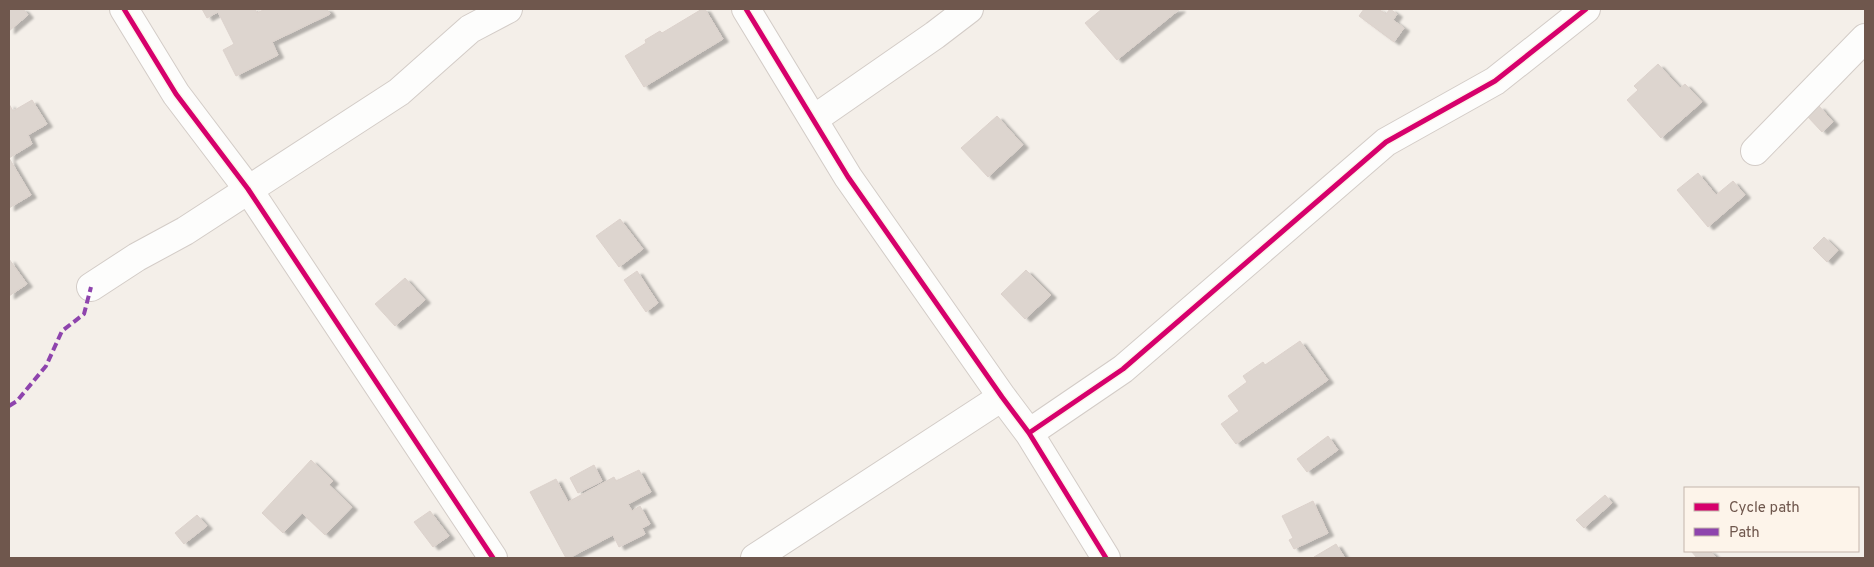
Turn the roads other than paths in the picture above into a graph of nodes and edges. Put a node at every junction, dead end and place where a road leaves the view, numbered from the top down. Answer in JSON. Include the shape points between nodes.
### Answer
{"nodes":[{"id":1,"x":124,"y":9,"type":"edge"},
{"id":2,"x":508,"y":9,"type":"edge"},
{"id":3,"x":746,"y":9,"type":"edge"},
{"id":4,"x":969,"y":9,"type":"edge"},
{"id":5,"x":1586,"y":9,"type":"edge"},
{"id":6,"x":1865,"y":38,"type":"edge"},
{"id":7,"x":814,"y":119,"type":"junction"},
{"id":8,"x":1755,"y":151,"type":"dead end"},
{"id":9,"x":248,"y":189,"type":"junction"},
{"id":10,"x":92,"y":286,"type":"dead end"},
{"id":11,"x":1002,"y":397,"type":"junction"},
{"id":12,"x":1029,"y":433,"type":"junction"},
{"id":13,"x":493,"y":558,"type":"edge"},
{"id":14,"x":756,"y":558,"type":"edge"},
{"id":15,"x":1106,"y":558,"type":"edge"}],
"edges":[{"from":1,"to":9,"type":"street","via":[[176,94]]},
{"from":2,"to":9,"type":"street","via":[[470,30],[399,92]]},
{"from":3,"to":7,"type":"street"},
{"from":4,"to":7,"type":"street"},
{"from":5,"to":12,"type":"street","via":[[1494,81],[1386,142],[1123,369]]},
{"from":6,"to":8,"type":"street"},
{"from":7,"to":11,"type":"street","via":[[848,177]]},
{"from":9,"to":10,"type":"street"},
{"from":9,"to":13,"type":"street"},
{"from":11,"to":12,"type":"street"},
{"from":11,"to":14,"type":"street"},
{"from":12,"to":15,"type":"street"}]}
